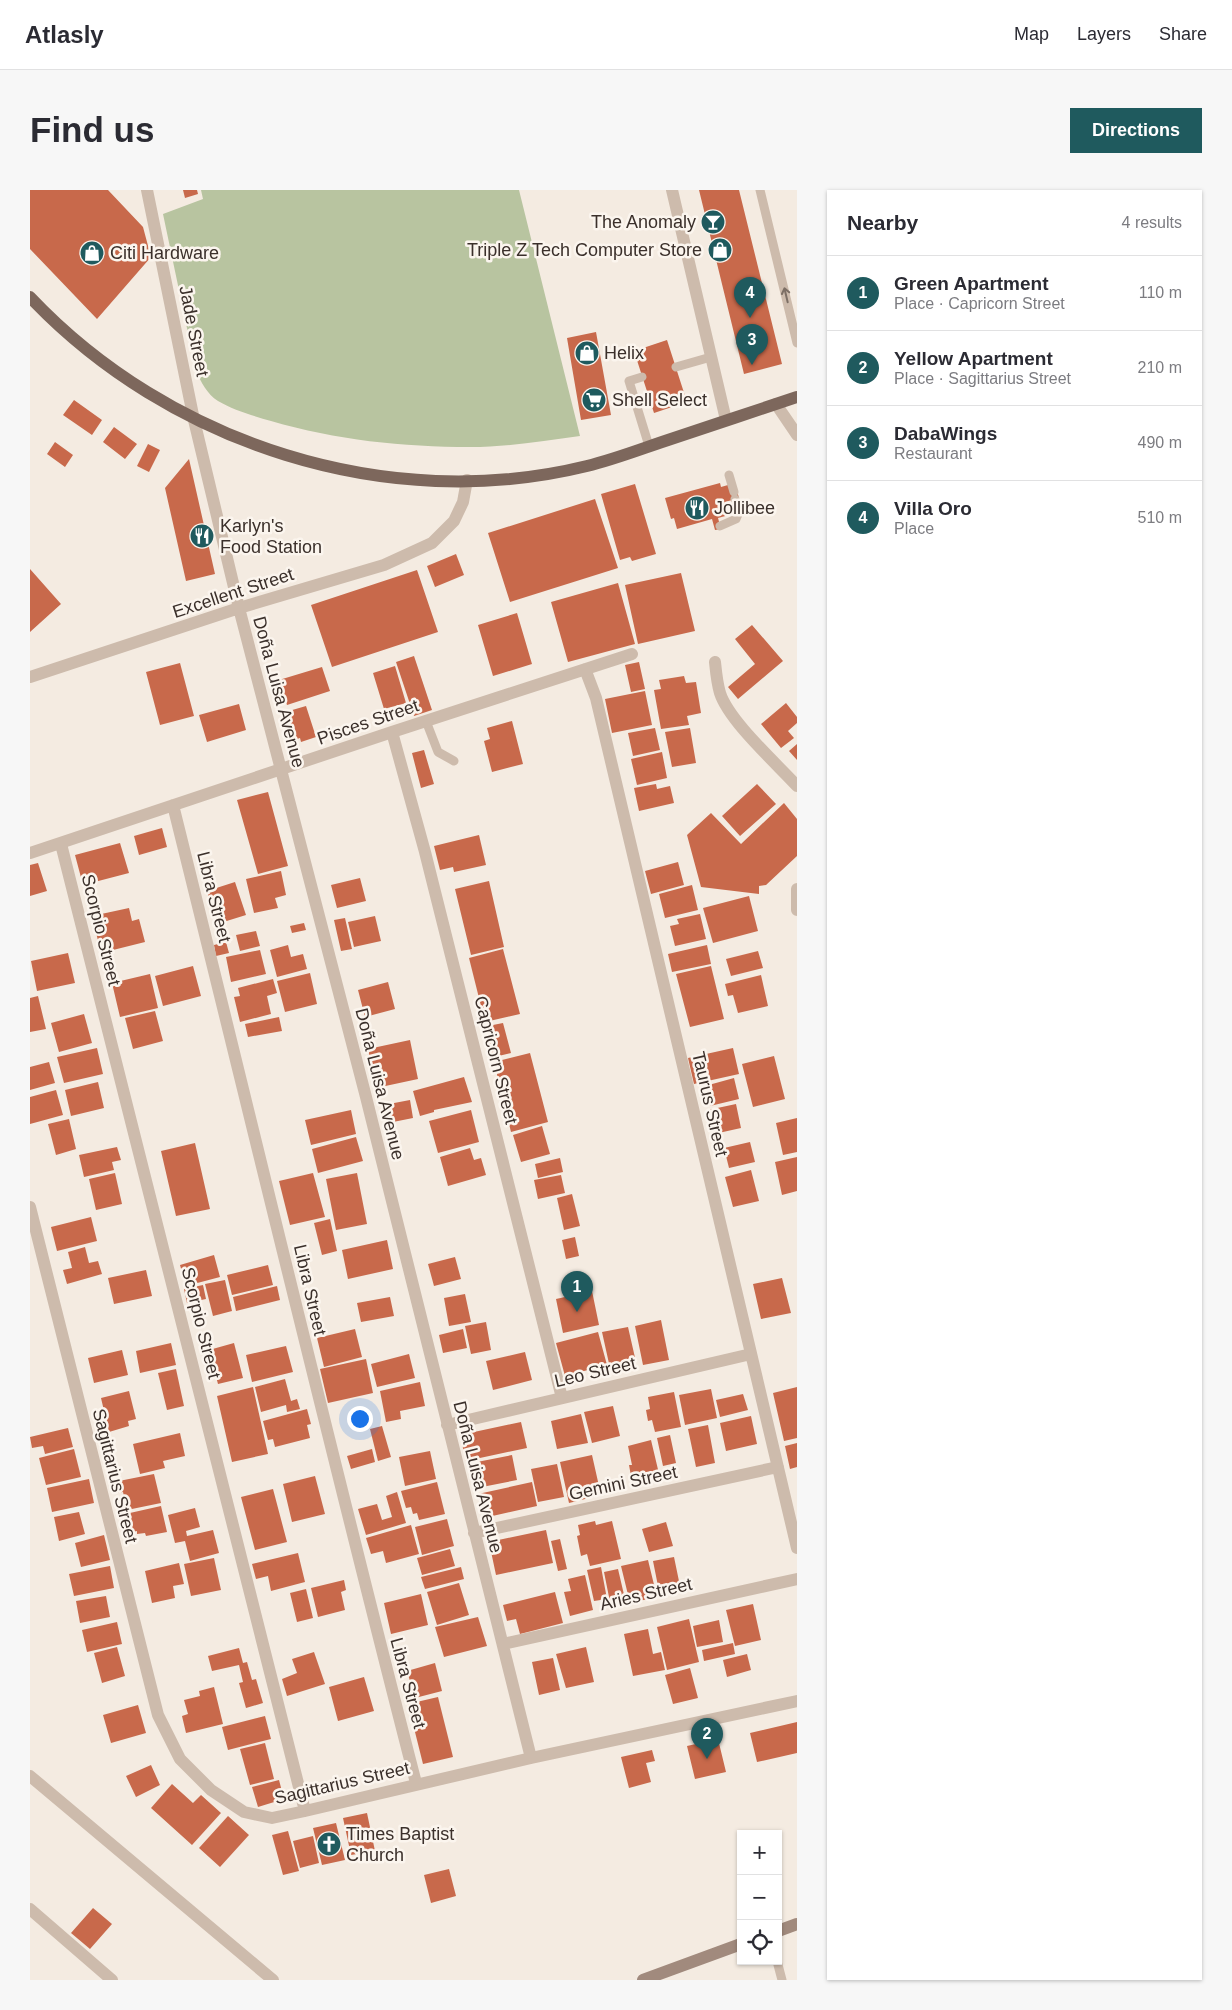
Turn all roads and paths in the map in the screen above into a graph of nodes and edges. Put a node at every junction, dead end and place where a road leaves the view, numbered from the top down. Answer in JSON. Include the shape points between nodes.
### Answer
{"nodes":[{"id":1,"x":147,"y":190,"type":"edge"},
{"id":2,"x":672,"y":190,"type":"edge"},
{"id":3,"x":760,"y":190,"type":"edge"},
{"id":4,"x":30,"y":297,"type":"edge"},
{"id":5,"x":797,"y":342,"type":"edge"},
{"id":6,"x":711,"y":356,"type":"junction"},
{"id":7,"x":676,"y":367,"type":"dead end"},
{"id":8,"x":642,"y":377,"type":"dead end"},
{"id":9,"x":797,"y":397,"type":"edge"},
{"id":10,"x":776,"y":404,"type":"junction"},
{"id":11,"x":194,"y":420,"type":"junction"},
{"id":12,"x":726,"y":420,"type":"junction"},
{"id":13,"x":797,"y":435,"type":"edge"},
{"id":14,"x":649,"y":446,"type":"junction"},
{"id":15,"x":729,"y":475,"type":"dead end"},
{"id":16,"x":467,"y":480,"type":"junction"},
{"id":17,"x":720,"y":526,"type":"dead end"},
{"id":18,"x":239,"y":608,"type":"junction"},
{"id":19,"x":632,"y":654,"type":"dead end"},
{"id":20,"x":715,"y":662,"type":"dead end"},
{"id":21,"x":585,"y":669,"type":"junction"},
{"id":22,"x":30,"y":677,"type":"edge"},
{"id":23,"x":426,"y":721,"type":"junction"},
{"id":24,"x":392,"y":732,"type":"junction"},
{"id":25,"x":454,"y":761,"type":"dead end"},
{"id":26,"x":282,"y":769,"type":"junction"},
{"id":27,"x":797,"y":786,"type":"edge"},
{"id":28,"x":173,"y":805,"type":"junction"},
{"id":29,"x":60,"y":844,"type":"junction"},
{"id":30,"x":30,"y":853,"type":"edge"},
{"id":31,"x":797,"y":889,"type":"edge"},
{"id":32,"x":797,"y":910,"type":"edge"},
{"id":33,"x":30,"y":1207,"type":"edge"},
{"id":34,"x":751,"y":1354,"type":"junction"},
{"id":35,"x":562,"y":1398,"type":"junction"},
{"id":36,"x":447,"y":1425,"type":"junction"},
{"id":37,"x":778,"y":1468,"type":"junction"},
{"id":38,"x":474,"y":1533,"type":"junction"},
{"id":39,"x":797,"y":1548,"type":"edge"},
{"id":40,"x":797,"y":1579,"type":"edge"},
{"id":41,"x":503,"y":1644,"type":"junction"},
{"id":42,"x":797,"y":1701,"type":"edge"},
{"id":43,"x":531,"y":1758,"type":"junction"},
{"id":44,"x":30,"y":1776,"type":"edge"},
{"id":45,"x":416,"y":1783,"type":"junction"},
{"id":46,"x":305,"y":1811,"type":"junction"},
{"id":47,"x":30,"y":1908,"type":"edge"},
{"id":48,"x":797,"y":1924,"type":"edge"},
{"id":49,"x":782,"y":1930,"type":"edge"},
{"id":50,"x":737,"y":1945,"type":"edge"},
{"id":51,"x":778,"y":1965,"type":"edge"},
{"id":52,"x":112,"y":1980,"type":"edge"},
{"id":53,"x":273,"y":1980,"type":"edge"},
{"id":54,"x":643,"y":1980,"type":"edge"},
{"id":55,"x":782,"y":1980,"type":"edge"}],
"edges":[{"from":1,"to":11,"type":"street","name":"Jade Street"},
{"from":2,"to":6,"type":"street"},
{"from":5,"to":3,"type":"lane","one_way":true},
{"from":4,"to":11,"type":"main road","via":[[78,344],[149,394]]},
{"from":6,"to":7,"type":"lane"},
{"from":6,"to":12,"type":"street"},
{"from":8,"to":14,"type":"lane","via":[[629,381]]},
{"from":9,"to":10,"type":"main road"},
{"from":10,"to":12,"type":"main road"},
{"from":10,"to":13,"type":"street"},
{"from":11,"to":16,"type":"main road","via":[[252,443],[322,464],[410,480]]},
{"from":11,"to":18,"type":"street","name":"Doña Luisa Avenue"},
{"from":12,"to":14,"type":"main road"},
{"from":14,"to":16,"type":"main road","via":[[587,466],[518,478]]},
{"from":15,"to":17,"type":"lane","via":[[739,512],[736,519]]},
{"from":16,"to":18,"type":"street","name":"Excellent Street","via":[[463,502],[454,521],[432,543],[384,564]]},
{"from":18,"to":22,"type":"street","name":"Excellent Street"},
{"from":18,"to":26,"type":"street","name":"Doña Luisa Avenue"},
{"from":19,"to":21,"type":"street","name":"Pisces Street"},
{"from":20,"to":27,"type":"street","via":[[720,693],[726,707]]},
{"from":21,"to":23,"type":"street","name":"Pisces Street"},
{"from":21,"to":34,"type":"street","name":"Taurus Street","via":[[596,698]]},
{"from":23,"to":24,"type":"street","name":"Pisces Street"},
{"from":23,"to":25,"type":"lane","via":[[438,752]]},
{"from":24,"to":26,"type":"street","name":"Pisces Street"},
{"from":24,"to":35,"type":"street","name":"Capricorn Street"},
{"from":26,"to":28,"type":"street","name":"Pisces Street"},
{"from":26,"to":36,"type":"street","name":"Doña Luisa Avenue"},
{"from":28,"to":29,"type":"street","name":"Pisces Street"},
{"from":28,"to":45,"type":"street","name":"Libra Street","via":[[358,1561]]},
{"from":29,"to":30,"type":"street","name":"Pisces Street"},
{"from":29,"to":46,"type":"street","name":"Scorpio Street"},
{"from":31,"to":32,"type":"street"},
{"from":33,"to":46,"type":"street","name":"Sagittarius Street","via":[[158,1715],[180,1759],[211,1790],[244,1812],[272,1818]]},
{"from":34,"to":35,"type":"street","name":"Leo Street"},
{"from":34,"to":37,"type":"street","name":"Taurus Street"},
{"from":35,"to":36,"type":"street","name":"Leo Street"},
{"from":36,"to":38,"type":"street","name":"Doña Luisa Avenue"},
{"from":37,"to":38,"type":"street","name":"Gemini Street"},
{"from":37,"to":39,"type":"street","name":"Taurus Street"},
{"from":38,"to":41,"type":"street","name":"Doña Luisa Avenue"},
{"from":40,"to":41,"type":"street","name":"Aries Street"},
{"from":41,"to":43,"type":"street","name":"Doña Luisa Avenue"},
{"from":42,"to":43,"type":"street","name":"Sagittarius Street"},
{"from":43,"to":45,"type":"street","name":"Sagittarius Street"},
{"from":44,"to":53,"type":"street"},
{"from":45,"to":46,"type":"street","name":"Sagittarius Street"},
{"from":47,"to":52,"type":"street"},
{"from":48,"to":49,"type":"main road"},
{"from":50,"to":54,"type":"main road"},
{"from":51,"to":55,"type":"lane"}]}
